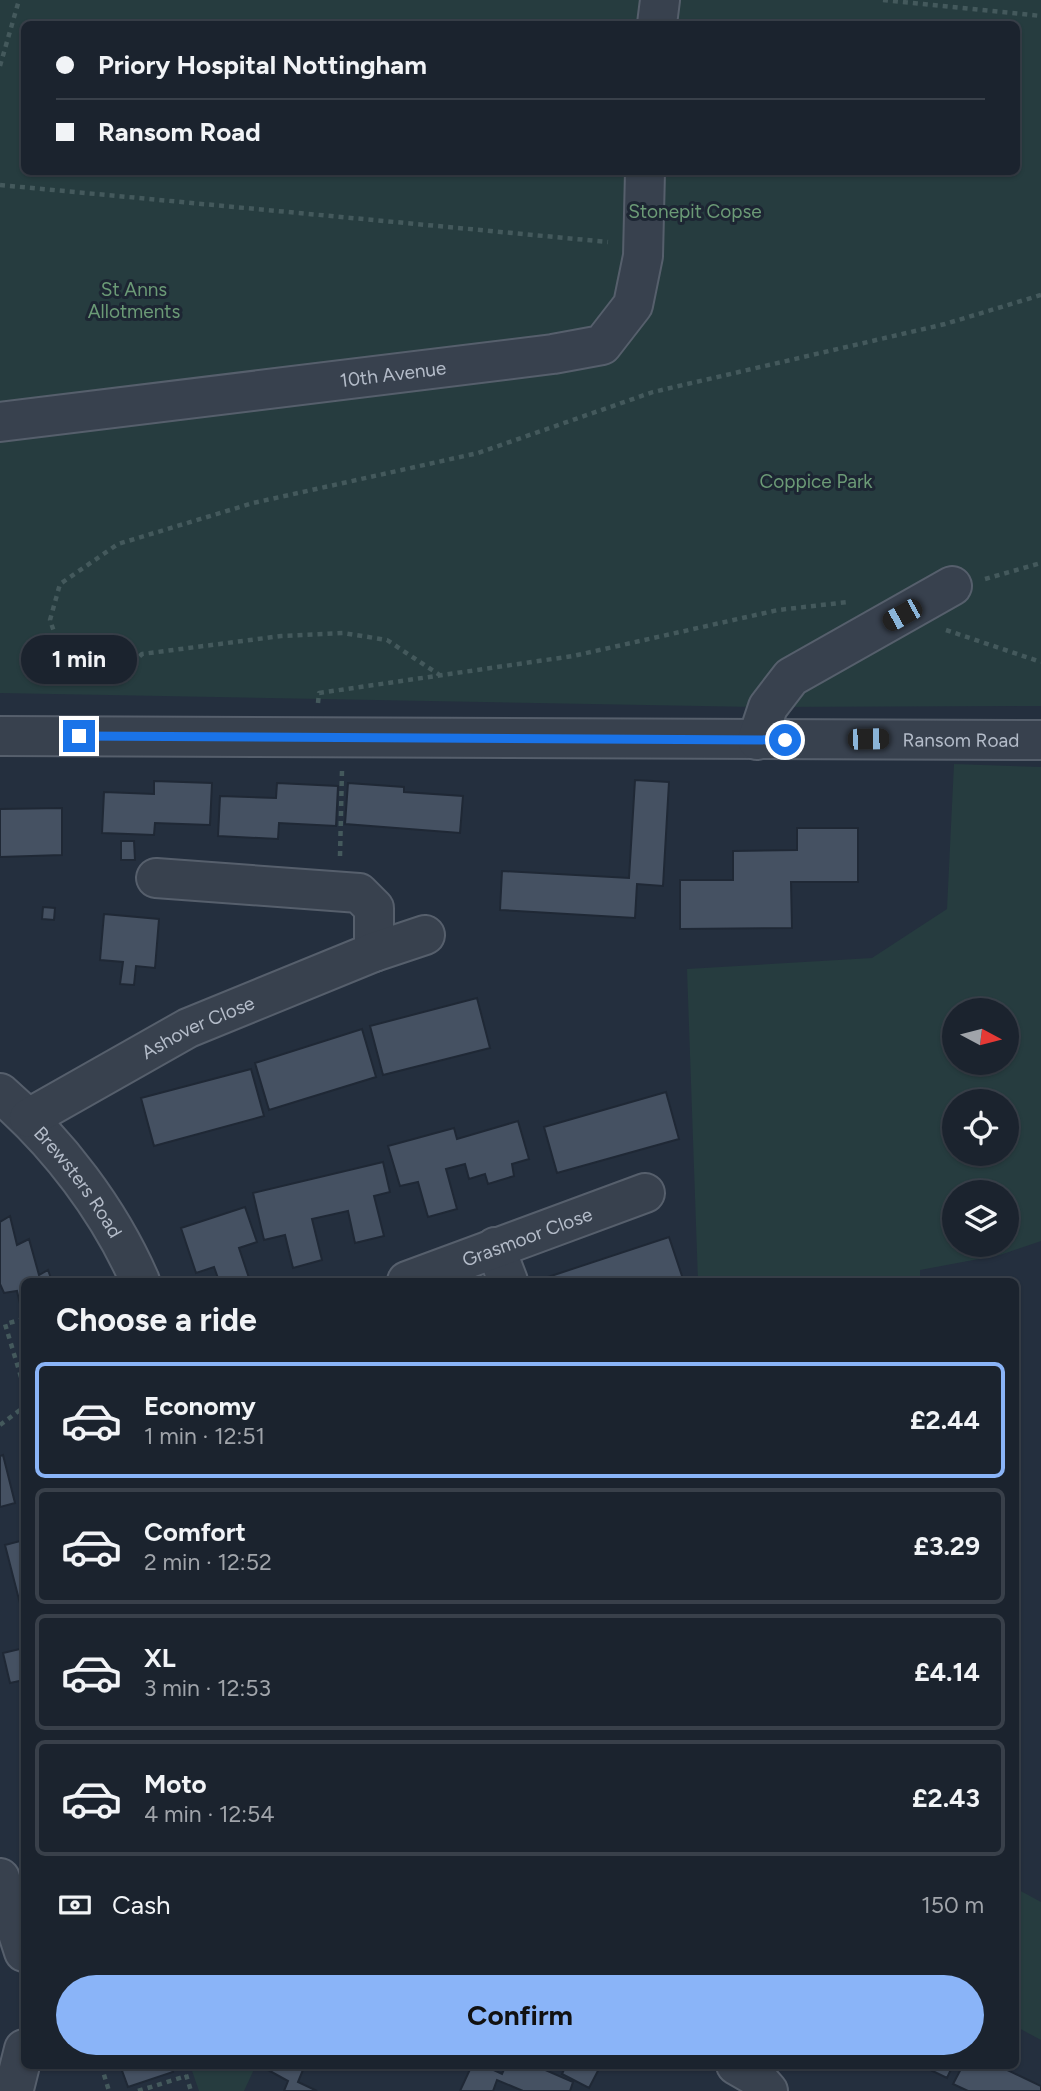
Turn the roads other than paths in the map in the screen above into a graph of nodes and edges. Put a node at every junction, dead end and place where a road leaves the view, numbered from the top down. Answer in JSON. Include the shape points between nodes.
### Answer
{"nodes":[{"id":1,"x":660,"y":0,"type":"edge"},
{"id":2,"x":657,"y":21,"type":"edge"},
{"id":3,"x":645,"y":175,"type":"edge"},
{"id":4,"x":0,"y":422,"type":"edge"},
{"id":5,"x":952,"y":586,"type":"dead end"},
{"id":6,"x":0,"y":736,"type":"edge"},
{"id":7,"x":757,"y":740,"type":"junction"},
{"id":8,"x":1041,"y":740,"type":"edge"},
{"id":9,"x":156,"y":878,"type":"dead end"},
{"id":10,"x":425,"y":936,"type":"dead end"},
{"id":11,"x":374,"y":952,"type":"junction"},
{"id":12,"x":0,"y":1093,"type":"edge"},
{"id":13,"x":29,"y":1118,"type":"junction"},
{"id":14,"x":645,"y":1193,"type":"dead end"},
{"id":15,"x":501,"y":1264,"type":"edge"},
{"id":16,"x":138,"y":1278,"type":"edge"},
{"id":17,"x":424,"y":1278,"type":"edge"},
{"id":18,"x":0,"y":1878,"type":"edge"},
{"id":19,"x":21,"y":1943,"type":"edge"},
{"id":20,"x":21,"y":2058,"type":"edge"},
{"id":21,"x":743,"y":2069,"type":"edge"},
{"id":22,"x":11,"y":2088,"type":"edge"},
{"id":23,"x":768,"y":2091,"type":"edge"}],
"edges":[{"from":1,"to":2,"type":"street"},
{"from":3,"to":4,"type":"street","name":"10th Avenue","via":[[643,247],[633,305],[603,345]]},
{"from":5,"to":7,"type":"street","via":[[791,677],[768,707]]},
{"from":6,"to":7,"type":"street","name":"Ransom Road"},
{"from":7,"to":8,"type":"street","name":"Ransom Road"},
{"from":9,"to":11,"type":"street","via":[[359,893],[374,908]]},
{"from":10,"to":11,"type":"street","name":"Ashover Close"},
{"from":11,"to":13,"type":"street","name":"Ashover Close","via":[[187,1028]]},
{"from":12,"to":13,"type":"street","name":"Brewsters Road"},
{"from":13,"to":16,"type":"street","name":"Brewsters Road","via":[[90,1192]]},
{"from":14,"to":15,"type":"street","name":"Grasmoor Close"},
{"from":15,"to":17,"type":"street","name":"Grasmoor Close"},
{"from":18,"to":19,"type":"street"},
{"from":20,"to":22,"type":"street"},
{"from":21,"to":23,"type":"street"}]}
